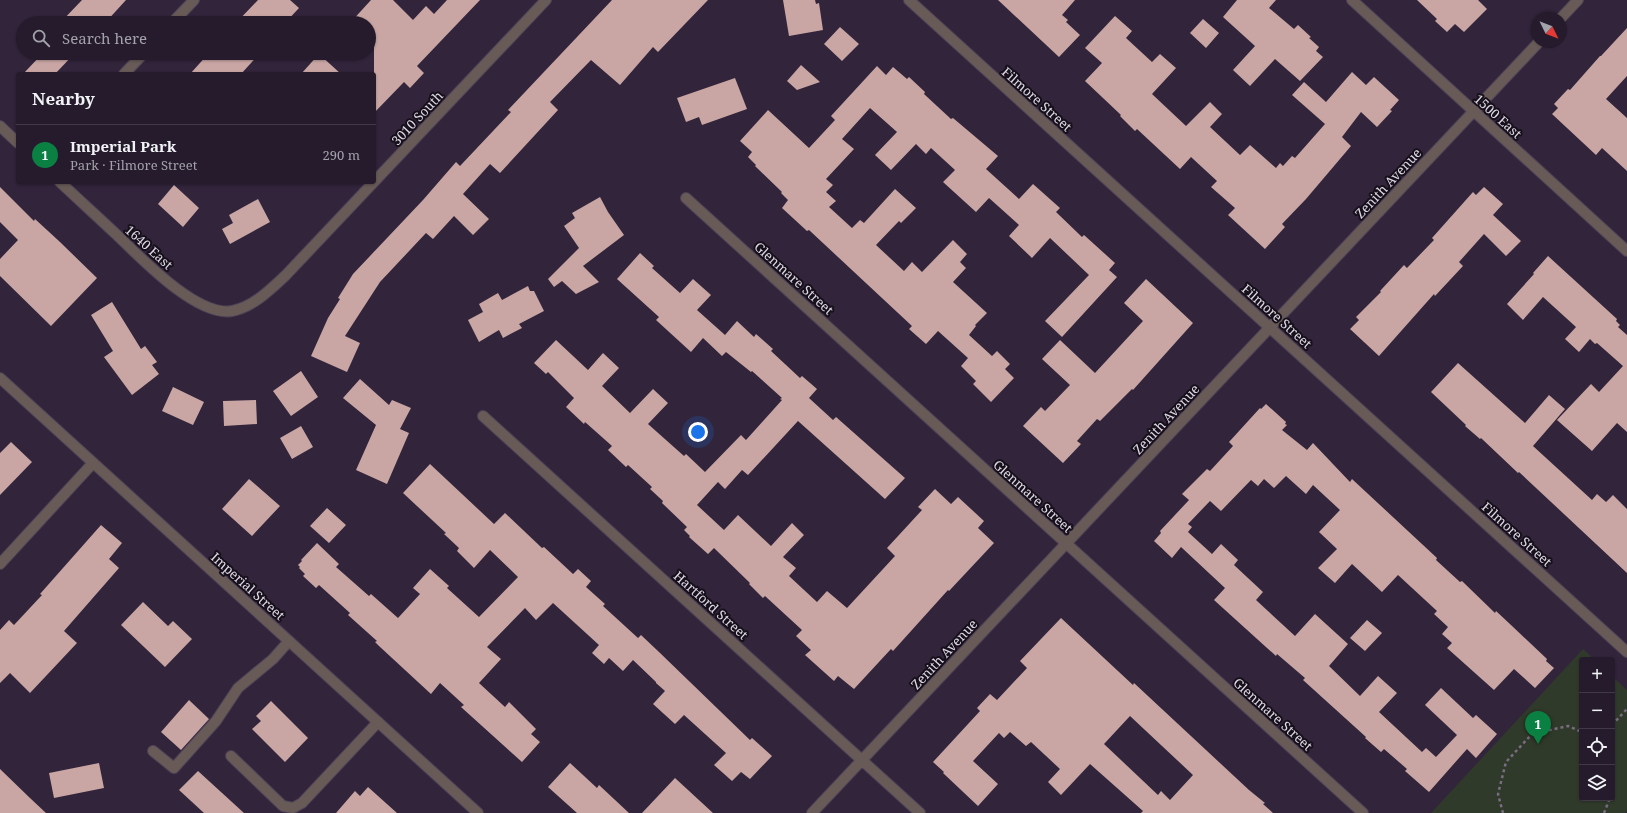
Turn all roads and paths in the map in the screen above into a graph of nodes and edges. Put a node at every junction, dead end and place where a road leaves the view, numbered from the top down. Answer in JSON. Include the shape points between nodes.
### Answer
{"nodes":[{"id":1,"x":194,"y":0,"type":"edge"},
{"id":2,"x":546,"y":0,"type":"edge"},
{"id":3,"x":909,"y":0,"type":"edge"},
{"id":4,"x":1352,"y":0,"type":"edge"},
{"id":5,"x":1578,"y":0,"type":"edge"},
{"id":6,"x":1567,"y":12,"type":"edge"},
{"id":7,"x":179,"y":16,"type":"edge"},
{"id":8,"x":1533,"y":48,"type":"edge"},
{"id":9,"x":137,"y":60,"type":"edge"},
{"id":10,"x":126,"y":72,"type":"edge"},
{"id":11,"x":1474,"y":111,"type":"junction"},
{"id":12,"x":0,"y":126,"type":"edge"},
{"id":13,"x":16,"y":141,"type":"edge"},
{"id":14,"x":376,"y":180,"type":"edge"},
{"id":15,"x":62,"y":184,"type":"edge"},
{"id":16,"x":372,"y":184,"type":"edge"},
{"id":17,"x":686,"y":198,"type":"dead end"},
{"id":18,"x":1627,"y":251,"type":"edge"},
{"id":19,"x":232,"y":311,"type":"joint"},
{"id":20,"x":1270,"y":327,"type":"junction"},
{"id":21,"x":0,"y":378,"type":"edge"},
{"id":22,"x":483,"y":416,"type":"dead end"},
{"id":23,"x":93,"y":464,"type":"junction"},
{"id":24,"x":1066,"y":543,"type":"junction"},
{"id":25,"x":0,"y":564,"type":"edge"},
{"id":26,"x":289,"y":641,"type":"junction"},
{"id":27,"x":1627,"y":652,"type":"edge"},
{"id":28,"x":1627,"y":709,"type":"edge"},
{"id":29,"x":378,"y":722,"type":"junction"},
{"id":30,"x":1615,"y":723,"type":"edge"},
{"id":31,"x":1579,"y":731,"type":"edge"},
{"id":32,"x":153,"y":751,"type":"dead end"},
{"id":33,"x":231,"y":756,"type":"dead end"},
{"id":34,"x":862,"y":760,"type":"junction"},
{"id":35,"x":1609,"y":801,"type":"edge"},
{"id":36,"x":478,"y":813,"type":"edge"},
{"id":37,"x":812,"y":813,"type":"edge"},
{"id":38,"x":920,"y":813,"type":"edge"},
{"id":39,"x":1363,"y":813,"type":"edge"},
{"id":40,"x":1503,"y":813,"type":"edge"},
{"id":41,"x":1604,"y":813,"type":"edge"}],
"edges":[{"from":1,"to":7,"type":"street"},
{"from":2,"to":14,"type":"street","name":"3010 South"},
{"from":3,"to":20,"type":"street","name":"Filmore Street"},
{"from":4,"to":11,"type":"street","name":"1500 East"},
{"from":5,"to":6,"type":"street"},
{"from":8,"to":11,"type":"street","name":"Zenith Avenue"},
{"from":9,"to":10,"type":"street"},
{"from":11,"to":18,"type":"street","name":"1500 East"},
{"from":11,"to":20,"type":"street","name":"Zenith Avenue"},
{"from":12,"to":13,"type":"street"},
{"from":15,"to":19,"type":"street","name":"1640 East","via":[[156,272],[182,292],[202,305]]},
{"from":16,"to":19,"type":"street","name":"3010 South","via":[[281,280],[261,298]]},
{"from":17,"to":24,"type":"street","name":"Glenmare Street"},
{"from":20,"to":24,"type":"street","name":"Zenith Avenue"},
{"from":20,"to":27,"type":"street","name":"Filmore Street"},
{"from":21,"to":23,"type":"street","name":"Imperial Street"},
{"from":22,"to":34,"type":"street","name":"Hartford Street"},
{"from":23,"to":25,"type":"street"},
{"from":23,"to":26,"type":"street","name":"Imperial Street"},
{"from":24,"to":34,"type":"street","name":"Zenith Avenue"},
{"from":24,"to":39,"type":"street","name":"Glenmare Street"},
{"from":26,"to":29,"type":"street","name":"Imperial Street"},
{"from":26,"to":32,"type":"street","via":[[273,659],[238,688],[216,721],[174,768]]},
{"from":28,"to":30,"type":"path"},
{"from":29,"to":33,"type":"street","via":[[302,803],[293,808],[283,806]]},
{"from":29,"to":36,"type":"street","name":"Imperial Street"},
{"from":31,"to":40,"type":"path","via":[[1568,726],[1532,734],[1506,762],[1498,794]]},
{"from":34,"to":37,"type":"street","name":"Zenith Avenue"},
{"from":34,"to":38,"type":"street","name":"Hartford Street"},
{"from":35,"to":41,"type":"path"}]}
